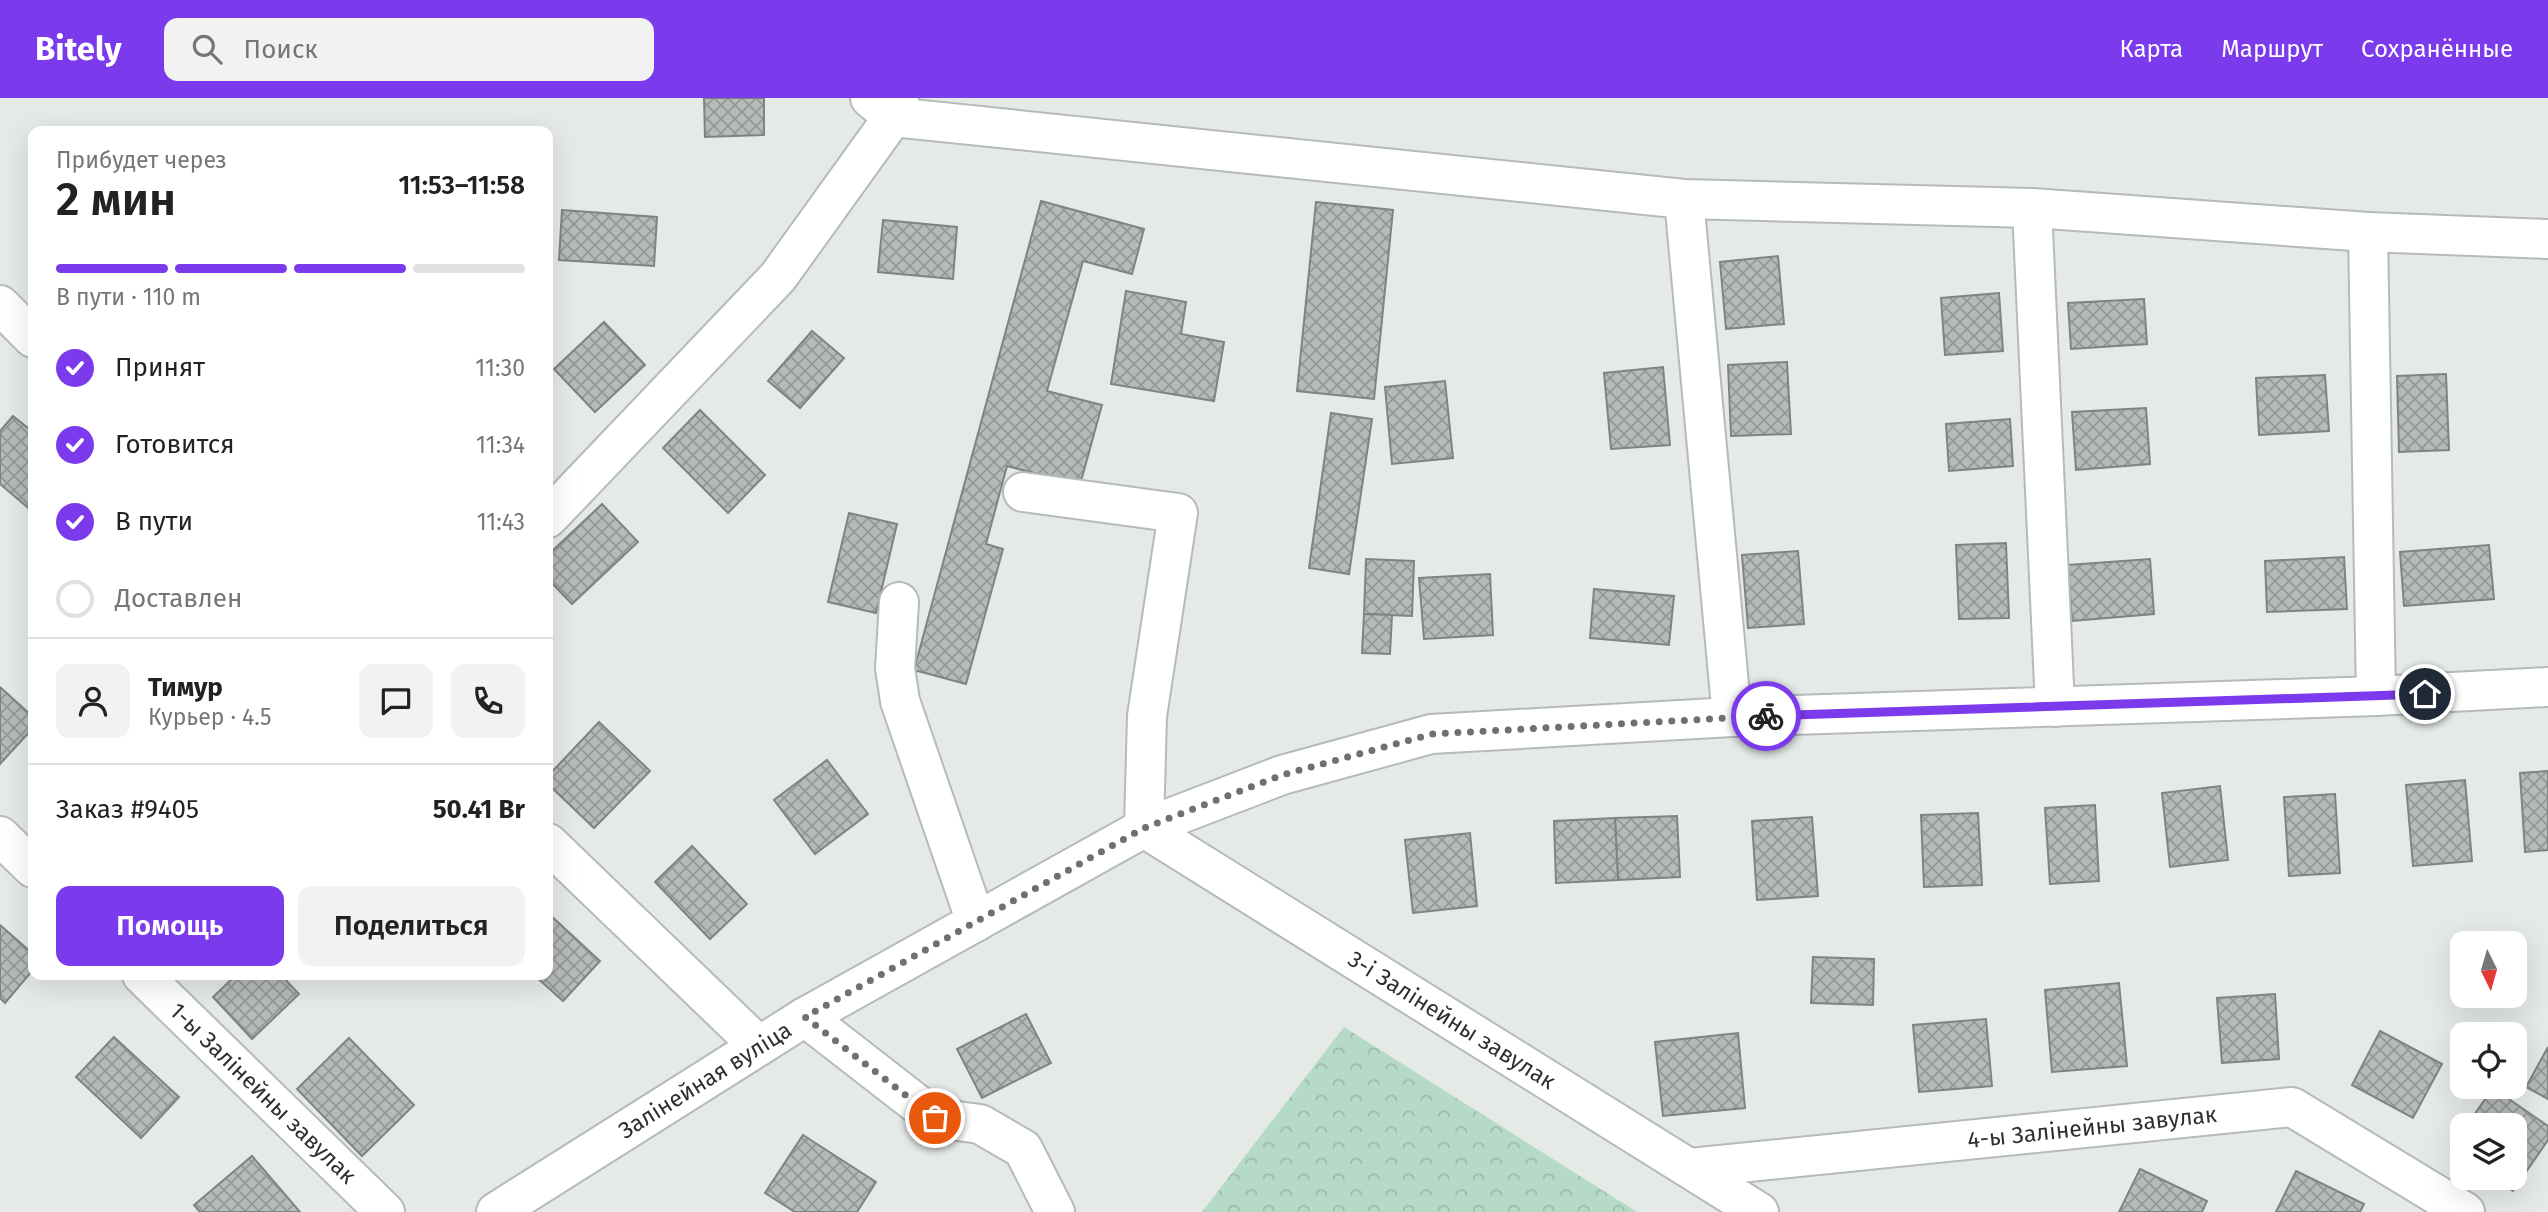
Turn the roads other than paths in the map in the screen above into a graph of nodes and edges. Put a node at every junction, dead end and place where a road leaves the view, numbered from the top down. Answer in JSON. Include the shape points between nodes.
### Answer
{"nodes":[{"id":1,"x":888,"y":104,"type":"edge"},
{"id":2,"x":1684,"y":199,"type":"junction"},
{"id":3,"x":2032,"y":208,"type":"junction"},
{"id":4,"x":2368,"y":232,"type":"junction"},
{"id":5,"x":2548,"y":239,"type":"edge"},
{"id":6,"x":0,"y":304,"type":"edge"},
{"id":7,"x":28,"y":333,"type":"edge"},
{"id":8,"x":1023,"y":492,"type":"dead end"},
{"id":9,"x":553,"y":513,"type":"edge"},
{"id":10,"x":899,"y":602,"type":"dead end"},
{"id":11,"x":2548,"y":687,"type":"edge"},
{"id":12,"x":2376,"y":696,"type":"junction"},
{"id":13,"x":2055,"y":707,"type":"junction"},
{"id":14,"x":1732,"y":717,"type":"junction"},
{"id":15,"x":1144,"y":828,"type":"junction"},
{"id":16,"x":0,"y":835,"type":"edge"},
{"id":17,"x":553,"y":848,"type":"edge"},
{"id":18,"x":28,"y":863,"type":"edge"},
{"id":19,"x":976,"y":922,"type":"junction"},
{"id":20,"x":147,"y":980,"type":"edge"},
{"id":21,"x":805,"y":1017,"type":"junction"},
{"id":22,"x":759,"y":1046,"type":"junction"},
{"id":23,"x":1690,"y":1168,"type":"junction"},
{"id":24,"x":385,"y":1212,"type":"edge"},
{"id":25,"x":496,"y":1212,"type":"edge"},
{"id":26,"x":1055,"y":1212,"type":"edge"},
{"id":27,"x":1759,"y":1212,"type":"edge"},
{"id":28,"x":2465,"y":1212,"type":"edge"}],
"edges":[{"from":1,"to":2,"type":"street"},
{"from":1,"to":9,"type":"street","via":[[778,276]]},
{"from":2,"to":3,"type":"street"},
{"from":2,"to":14,"type":"street"},
{"from":3,"to":4,"type":"street"},
{"from":3,"to":13,"type":"street"},
{"from":4,"to":5,"type":"street"},
{"from":4,"to":12,"type":"street"},
{"from":6,"to":7,"type":"street"},
{"from":8,"to":15,"type":"street","via":[[1178,513],[1147,716]]},
{"from":10,"to":19,"type":"street","via":[[895,668],[900,701]]},
{"from":11,"to":12,"type":"street","name":"Залінейная вуліца"},
{"from":12,"to":13,"type":"street","name":"Залінейная вуліца"},
{"from":13,"to":14,"type":"street","name":"Залінейная вуліца"},
{"from":14,"to":15,"type":"street","name":"Залінейная вуліца","via":[[1432,734],[1282,775]]},
{"from":15,"to":19,"type":"street","name":"Залінейная вуліца"},
{"from":15,"to":23,"type":"street","name":"3-і Залінейны завулак"},
{"from":16,"to":18,"type":"street"},
{"from":17,"to":22,"type":"street"},
{"from":19,"to":21,"type":"street","name":"Залінейная вуліца"},
{"from":20,"to":24,"type":"street","name":"1-ы Залінейны завулак"},
{"from":21,"to":22,"type":"street","name":"Залінейная вуліца"},
{"from":21,"to":26,"type":"street","via":[[935,1118],[980,1124],[1023,1149]]},
{"from":22,"to":25,"type":"street","name":"Залінейная вуліца"},
{"from":23,"to":27,"type":"street","name":"3-і Залінейны завулак"},
{"from":23,"to":28,"type":"street","name":"4-ы Залінейны завулак","via":[[2292,1107]]}]}
